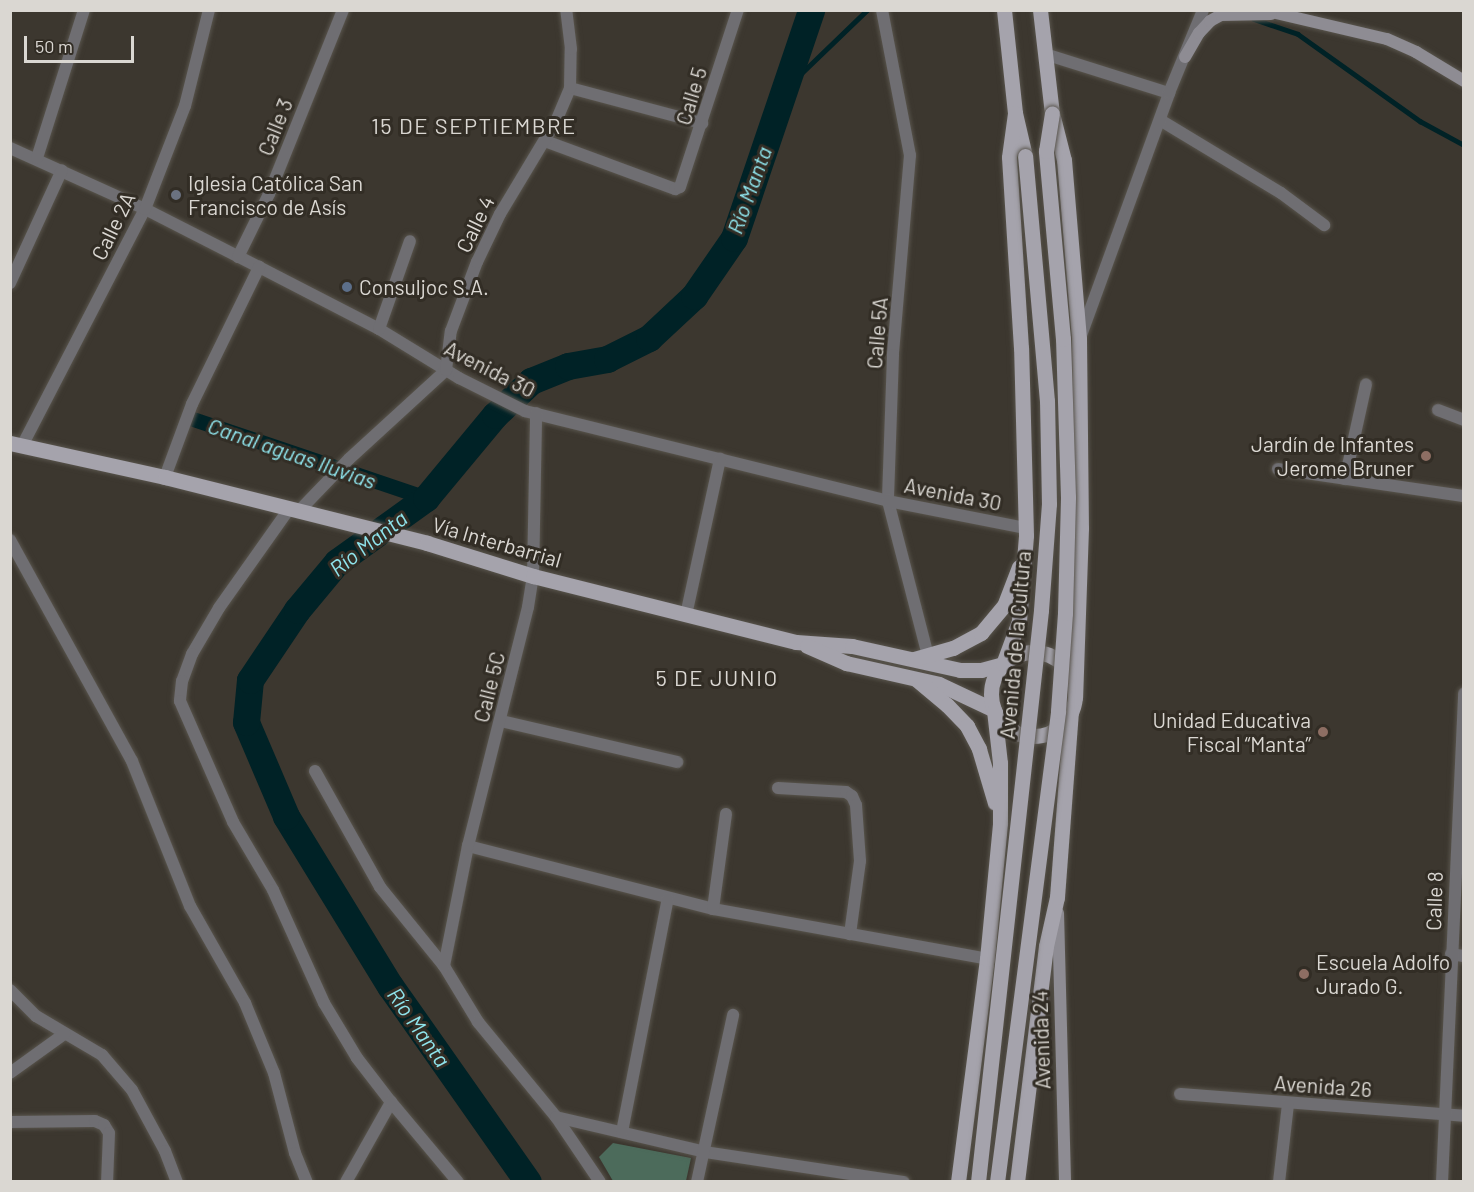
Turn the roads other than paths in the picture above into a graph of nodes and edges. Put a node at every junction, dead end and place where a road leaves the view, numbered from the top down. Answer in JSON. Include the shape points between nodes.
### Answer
{"nodes":[{"id":1,"x":84,"y":10,"type":"edge"},
{"id":2,"x":209,"y":10,"type":"edge"},
{"id":3,"x":329,"y":10,"type":"edge"},
{"id":4,"x":566,"y":10,"type":"edge"},
{"id":5,"x":738,"y":10,"type":"edge"},
{"id":6,"x":1004,"y":10,"type":"edge"},
{"id":7,"x":1040,"y":10,"type":"edge"},
{"id":8,"x":1203,"y":10,"type":"edge"},
{"id":9,"x":1263,"y":10,"type":"edge"},
{"id":10,"x":883,"y":12,"type":"edge"},
{"id":11,"x":343,"y":13,"type":"edge"},
{"id":12,"x":1277,"y":14,"type":"junction"},
{"id":13,"x":1045,"y":54,"type":"junction"},
{"id":14,"x":1185,"y":57,"type":"junction"},
{"id":15,"x":1464,"y":81,"type":"edge"},
{"id":16,"x":570,"y":88,"type":"junction"},
{"id":17,"x":1169,"y":93,"type":"junction"},
{"id":18,"x":1052,"y":112,"type":"junction"},
{"id":19,"x":1015,"y":113,"type":"junction"},
{"id":20,"x":1160,"y":120,"type":"junction"},
{"id":21,"x":702,"y":123,"type":"junction"},
{"id":22,"x":545,"y":141,"type":"junction"},
{"id":23,"x":10,"y":148,"type":"edge"},
{"id":24,"x":37,"y":158,"type":"junction"},
{"id":25,"x":62,"y":170,"type":"junction"},
{"id":26,"x":145,"y":209,"type":"junction"},
{"id":27,"x":1324,"y":225,"type":"dead end"},
{"id":28,"x":410,"y":241,"type":"dead end"},
{"id":29,"x":238,"y":257,"type":"junction"},
{"id":30,"x":259,"y":267,"type":"junction"},
{"id":31,"x":10,"y":283,"type":"edge"},
{"id":32,"x":379,"y":330,"type":"junction"},
{"id":33,"x":1079,"y":339,"type":"junction"},
{"id":34,"x":446,"y":370,"type":"junction"},
{"id":35,"x":1366,"y":384,"type":"dead end"},
{"id":36,"x":1438,"y":410,"type":"dead end"},
{"id":37,"x":530,"y":412,"type":"junction"},
{"id":38,"x":1464,"y":420,"type":"edge"},
{"id":39,"x":16,"y":444,"type":"edge"},
{"id":40,"x":720,"y":459,"type":"junction"},
{"id":41,"x":1278,"y":469,"type":"dead end"},
{"id":42,"x":165,"y":477,"type":"junction"},
{"id":43,"x":1345,"y":478,"type":"junction"},
{"id":44,"x":1464,"y":496,"type":"edge"},
{"id":45,"x":888,"y":501,"type":"junction"},
{"id":46,"x":299,"y":512,"type":"junction"},
{"id":47,"x":1026,"y":532,"type":"junction"},
{"id":48,"x":10,"y":540,"type":"edge"},
{"id":49,"x":533,"y":576,"type":"junction"},
{"id":50,"x":686,"y":615,"type":"junction"},
{"id":51,"x":796,"y":642,"type":"junction"},
{"id":52,"x":928,"y":656,"type":"junction"},
{"id":53,"x":910,"y":660,"type":"junction"},
{"id":54,"x":1004,"y":664,"type":"junction"},
{"id":55,"x":915,"y":678,"type":"junction"},
{"id":56,"x":1464,"y":693,"type":"edge"},
{"id":57,"x":1073,"y":704,"type":"junction"},
{"id":58,"x":994,"y":710,"type":"junction"},
{"id":59,"x":501,"y":721,"type":"junction"},
{"id":60,"x":1462,"y":756,"type":"edge"},
{"id":61,"x":677,"y":762,"type":"dead end"},
{"id":62,"x":315,"y":771,"type":"dead end"},
{"id":63,"x":778,"y":788,"type":"dead end"},
{"id":64,"x":726,"y":814,"type":"dead end"},
{"id":65,"x":1000,"y":823,"type":"junction"},
{"id":66,"x":468,"y":846,"type":"junction"},
{"id":67,"x":1459,"y":858,"type":"edge"},
{"id":68,"x":1057,"y":897,"type":"junction"},
{"id":69,"x":668,"y":898,"type":"junction"},
{"id":70,"x":713,"y":909,"type":"junction"},
{"id":71,"x":850,"y":933,"type":"junction"},
{"id":72,"x":1457,"y":955,"type":"edge"},
{"id":73,"x":987,"y":959,"type":"junction"},
{"id":74,"x":444,"y":966,"type":"junction"},
{"id":75,"x":10,"y":990,"type":"edge"},
{"id":76,"x":733,"y":1015,"type":"dead end"},
{"id":77,"x":64,"y":1034,"type":"junction"},
{"id":78,"x":10,"y":1073,"type":"edge"},
{"id":79,"x":1180,"y":1094,"type":"dead end"},
{"id":80,"x":391,"y":1102,"type":"junction"},
{"id":81,"x":1288,"y":1104,"type":"junction"},
{"id":82,"x":1445,"y":1114,"type":"junction"},
{"id":83,"x":1464,"y":1116,"type":"edge"},
{"id":84,"x":556,"y":1118,"type":"junction"},
{"id":85,"x":10,"y":1122,"type":"edge"},
{"id":86,"x":622,"y":1132,"type":"junction"},
{"id":87,"x":705,"y":1152,"type":"junction"},
{"id":88,"x":107,"y":1182,"type":"edge"},
{"id":89,"x":177,"y":1182,"type":"edge"},
{"id":90,"x":307,"y":1182,"type":"edge"},
{"id":91,"x":346,"y":1182,"type":"edge"},
{"id":92,"x":458,"y":1182,"type":"edge"},
{"id":93,"x":600,"y":1182,"type":"edge"},
{"id":94,"x":697,"y":1182,"type":"edge"},
{"id":95,"x":904,"y":1182,"type":"edge"},
{"id":96,"x":958,"y":1182,"type":"edge"},
{"id":97,"x":978,"y":1182,"type":"edge"},
{"id":98,"x":997,"y":1182,"type":"edge"},
{"id":99,"x":1017,"y":1182,"type":"edge"},
{"id":100,"x":1065,"y":1182,"type":"edge"},
{"id":101,"x":1279,"y":1182,"type":"edge"},
{"id":102,"x":1442,"y":1182,"type":"edge"}],
"edges":[{"from":1,"to":24,"type":"street"},
{"from":2,"to":26,"type":"street","name":"Calle 2A","via":[[185,106]]},
{"from":3,"to":11,"type":"street"},
{"from":4,"to":16,"type":"street","name":"Calle 4"},
{"from":5,"to":21,"type":"street","name":"Calle 5"},
{"from":6,"to":19,"type":"main road","name":"Avenida de la Cultura"},
{"from":7,"to":13,"type":"main road","name":"Avenida de la Cultura"},
{"from":8,"to":14,"type":"street"},
{"from":9,"to":12,"type":"street"},
{"from":10,"to":45,"type":"street","name":"Calle 5A","via":[[910,155],[893,355]]},
{"from":11,"to":29,"type":"street","name":"Calle 3","via":[[269,194]]},
{"from":12,"to":14,"type":"street","via":[[1221,15],[1199,33]]},
{"from":12,"to":15,"type":"street","via":[[1387,39]]},
{"from":13,"to":17,"type":"street"},
{"from":13,"to":18,"type":"main road","name":"Avenida de la Cultura"},
{"from":14,"to":17,"type":"street"},
{"from":16,"to":21,"type":"street"},
{"from":16,"to":22,"type":"street","name":"Calle 4"},
{"from":17,"to":20,"type":"street"},
{"from":18,"to":33,"type":"main road","name":"Avenida de la Cultura","via":[[1064,160]]},
{"from":18,"to":98,"type":"main road","name":"Avenida de la Cultura","bridge":true,"via":[[1046,151],[1063,349],[1068,497],[1065,613],[1058,711]]},
{"from":19,"to":47,"type":"main road","name":"Avenida de la Cultura","via":[[1009,158],[1021,348]]},
{"from":19,"to":97,"type":"main road","name":"Avenida de la Cultura","bridge":true,"via":[[1025,156],[1047,401],[1049,504],[1041,610]]},
{"from":20,"to":27,"type":"street","via":[[1281,193]]},
{"from":20,"to":33,"type":"street"},
{"from":21,"to":22,"type":"street","name":"Calle 5","via":[[682,184],[675,189]]},
{"from":22,"to":34,"type":"street","name":"Calle 4","via":[[500,214],[477,262],[451,331]]},
{"from":23,"to":24,"type":"street","name":"Avenida 30"},
{"from":24,"to":25,"type":"street","name":"Avenida 30"},
{"from":25,"to":26,"type":"street","name":"Avenida 30"},
{"from":25,"to":31,"type":"street"},
{"from":26,"to":29,"type":"street","name":"Avenida 30"},
{"from":26,"to":39,"type":"street","name":"Calle 2A"},
{"from":28,"to":32,"type":"street"},
{"from":29,"to":30,"type":"street","name":"Avenida 30"},
{"from":30,"to":32,"type":"street","name":"Avenida 30"},
{"from":30,"to":42,"type":"street","via":[[192,404]]},
{"from":32,"to":34,"type":"street","name":"Avenida 30"},
{"from":33,"to":57,"type":"main road","name":"Avenida de la Cultura","via":[[1081,528]]},
{"from":34,"to":37,"type":"street","name":"Avenida 30"},
{"from":34,"to":46,"type":"street","via":[[349,459]]},
{"from":35,"to":43,"type":"street"},
{"from":36,"to":38,"type":"street"},
{"from":37,"to":40,"type":"street","name":"Avenida 30"},
{"from":37,"to":49,"type":"street","name":"Calle 5C"},
{"from":39,"to":42,"type":"main road","name":"Vía Interbarrial"},
{"from":40,"to":45,"type":"street","name":"Avenida 30"},
{"from":40,"to":50,"type":"street"},
{"from":41,"to":43,"type":"street"},
{"from":42,"to":46,"type":"main road","name":"Vía Interbarrial"},
{"from":43,"to":44,"type":"street"},
{"from":45,"to":47,"type":"street","name":"Avenida 30"},
{"from":45,"to":52,"type":"street","name":"Calle 5A"},
{"from":46,"to":49,"type":"main road","name":"Vía Interbarrial","via":[[428,543]]},
{"from":46,"to":80,"type":"street","via":[[219,608],[192,654],[182,681],[180,701],[227,811],[273,890],[324,1003],[357,1058]]},
{"from":47,"to":52,"type":"main road","via":[[1017,576],[998,616],[971,640]]},
{"from":47,"to":54,"type":"main road","name":"Avenida de la Cultura","via":[[1019,621]]},
{"from":48,"to":90,"type":"street","via":[[132,761],[190,906],[245,1003],[274,1072],[295,1153]]},
{"from":49,"to":50,"type":"main road","name":"Vía Interbarrial"},
{"from":49,"to":59,"type":"street","name":"Calle 5C"},
{"from":50,"to":51,"type":"main road","name":"Vía Interbarrial"},
{"from":51,"to":53,"type":"main road","name":"Vía Interbarrial","via":[[852,646]]},
{"from":51,"to":55,"type":"main road","name":"Vía Interbarrial","via":[[846,663]]},
{"from":52,"to":53,"type":"main road"},
{"from":53,"to":54,"type":"main road","name":"Vía Interbarrial","via":[[960,670]]},
{"from":54,"to":57,"type":"main road","via":[[1026,652],[1051,656],[1069,673]]},
{"from":54,"to":58,"type":"main road","via":[[992,686]]},
{"from":55,"to":58,"type":"main road","name":"Vía Interbarrial","via":[[954,690]]},
{"from":55,"to":65,"type":"main road","via":[[967,726],[979,749]]},
{"from":56,"to":60,"type":"street","name":"Calle 8"},
{"from":57,"to":58,"type":"main road","via":[[1064,722],[1053,731],[1025,735],[1012,731]]},
{"from":57,"to":68,"type":"main road","name":"Avenida de la Cultura"},
{"from":58,"to":65,"type":"main road","name":"Avenida de la Cultura","via":[[1000,763]]},
{"from":59,"to":61,"type":"street"},
{"from":59,"to":66,"type":"street","name":"Calle 5C"},
{"from":60,"to":67,"type":"street","name":"Calle 8"},
{"from":62,"to":74,"type":"street","via":[[380,887]]},
{"from":63,"to":71,"type":"street","via":[[846,792],[852,796],[860,861]]},
{"from":64,"to":70,"type":"street"},
{"from":65,"to":73,"type":"main road","name":"Avenida de la Cultura"},
{"from":66,"to":69,"type":"street"},
{"from":66,"to":74,"type":"street","name":"Calle 5C"},
{"from":67,"to":72,"type":"street","name":"Calle 8"},
{"from":68,"to":99,"type":"main road","name":"Avenida de la Cultura","via":[[1046,946]]},
{"from":68,"to":100,"type":"street","name":"Avenida 24"},
{"from":69,"to":70,"type":"street"},
{"from":69,"to":86,"type":"street"},
{"from":70,"to":71,"type":"street"},
{"from":71,"to":73,"type":"street"},
{"from":72,"to":82,"type":"street","name":"Calle 8"},
{"from":73,"to":96,"type":"main road","name":"Avenida de la Cultura"},
{"from":74,"to":84,"type":"street","via":[[478,1022]]},
{"from":75,"to":77,"type":"street","via":[[36,1016]]},
{"from":76,"to":87,"type":"street"},
{"from":77,"to":78,"type":"street"},
{"from":77,"to":89,"type":"street","via":[[102,1054],[132,1090]]},
{"from":79,"to":81,"type":"street","name":"Avenida 26"},
{"from":80,"to":91,"type":"street"},
{"from":80,"to":92,"type":"street"},
{"from":81,"to":82,"type":"street","name":"Avenida 26"},
{"from":81,"to":101,"type":"street"},
{"from":82,"to":83,"type":"street","name":"Avenida 26"},
{"from":82,"to":102,"type":"street","name":"Calle 8"},
{"from":84,"to":86,"type":"street"},
{"from":84,"to":93,"type":"street"},
{"from":85,"to":88,"type":"street","via":[[104,1125],[109,1133]]},
{"from":86,"to":87,"type":"street"},
{"from":87,"to":94,"type":"street"},
{"from":87,"to":95,"type":"street"}]}
